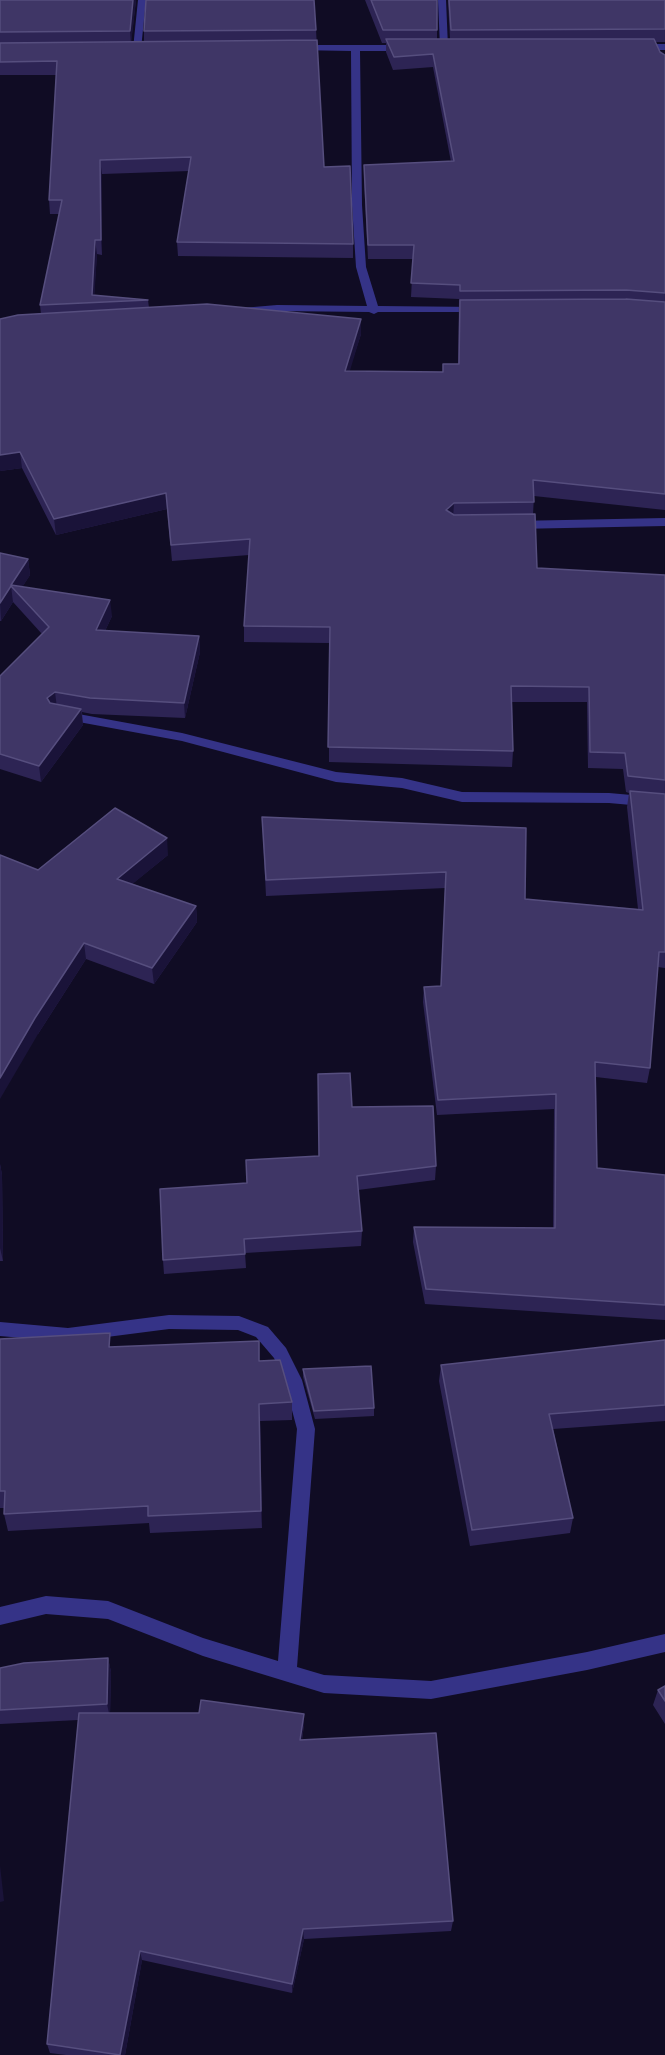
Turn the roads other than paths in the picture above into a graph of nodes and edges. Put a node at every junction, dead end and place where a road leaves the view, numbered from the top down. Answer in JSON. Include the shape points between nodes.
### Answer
{"nodes":[{"id":1,"x":142,"y":0,"type":"edge"},
{"id":2,"x":442,"y":0,"type":"edge"},
{"id":3,"x":422,"y":47,"type":"edge"},
{"id":4,"x":433,"y":47,"type":"edge"},
{"id":5,"x":444,"y":47,"type":"junction"},
{"id":6,"x":456,"y":47,"type":"edge"},
{"id":7,"x":633,"y":47,"type":"edge"},
{"id":8,"x":286,"y":48,"type":"edge"},
{"id":9,"x":355,"y":48,"type":"junction"},
{"id":10,"x":137,"y":49,"type":"junction"},
{"id":11,"x":148,"y":49,"type":"edge"},
{"id":12,"x":125,"y":50,"type":"edge"},
{"id":13,"x":661,"y":50,"type":"edge"},
{"id":14,"x":493,"y":310,"type":"edge"},
{"id":15,"x":374,"y":311,"type":"junction"},
{"id":16,"x":230,"y":312,"type":"edge"},
{"id":17,"x":665,"y":522,"type":"edge"},
{"id":18,"x":500,"y":525,"type":"edge"},
{"id":19,"x":58,"y":714,"type":"edge"},
{"id":20,"x":665,"y":803,"type":"edge"},
{"id":21,"x":0,"y":1329,"type":"edge"},
{"id":22,"x":0,"y":1616,"type":"edge"},
{"id":23,"x":665,"y":1643,"type":"edge"},
{"id":24,"x":287,"y":1673,"type":"junction"}],
"edges":[{"from":1,"to":10,"type":"street"},
{"from":2,"to":5,"type":"street"},
{"from":3,"to":9,"type":"street"},
{"from":4,"to":5,"type":"street"},
{"from":5,"to":6,"type":"street"},
{"from":7,"to":13,"type":"street"},
{"from":8,"to":9,"type":"street"},
{"from":9,"to":15,"type":"street","via":[[361,267]]},
{"from":10,"to":11,"type":"street"},
{"from":10,"to":12,"type":"street"},
{"from":14,"to":15,"type":"street"},
{"from":15,"to":16,"type":"street","via":[[277,308]]},
{"from":17,"to":18,"type":"street"},
{"from":19,"to":20,"type":"street","via":[[182,737],[336,777],[402,783],[462,796],[609,798]]},
{"from":21,"to":24,"type":"street","via":[[68,1335],[170,1322],[239,1323],[262,1332],[280,1353],[293,1380],[306,1429]]},
{"from":22,"to":24,"type":"street","via":[[46,1605],[108,1610],[203,1647]]},
{"from":23,"to":24,"type":"street","via":[[431,1690],[324,1684]]}]}
